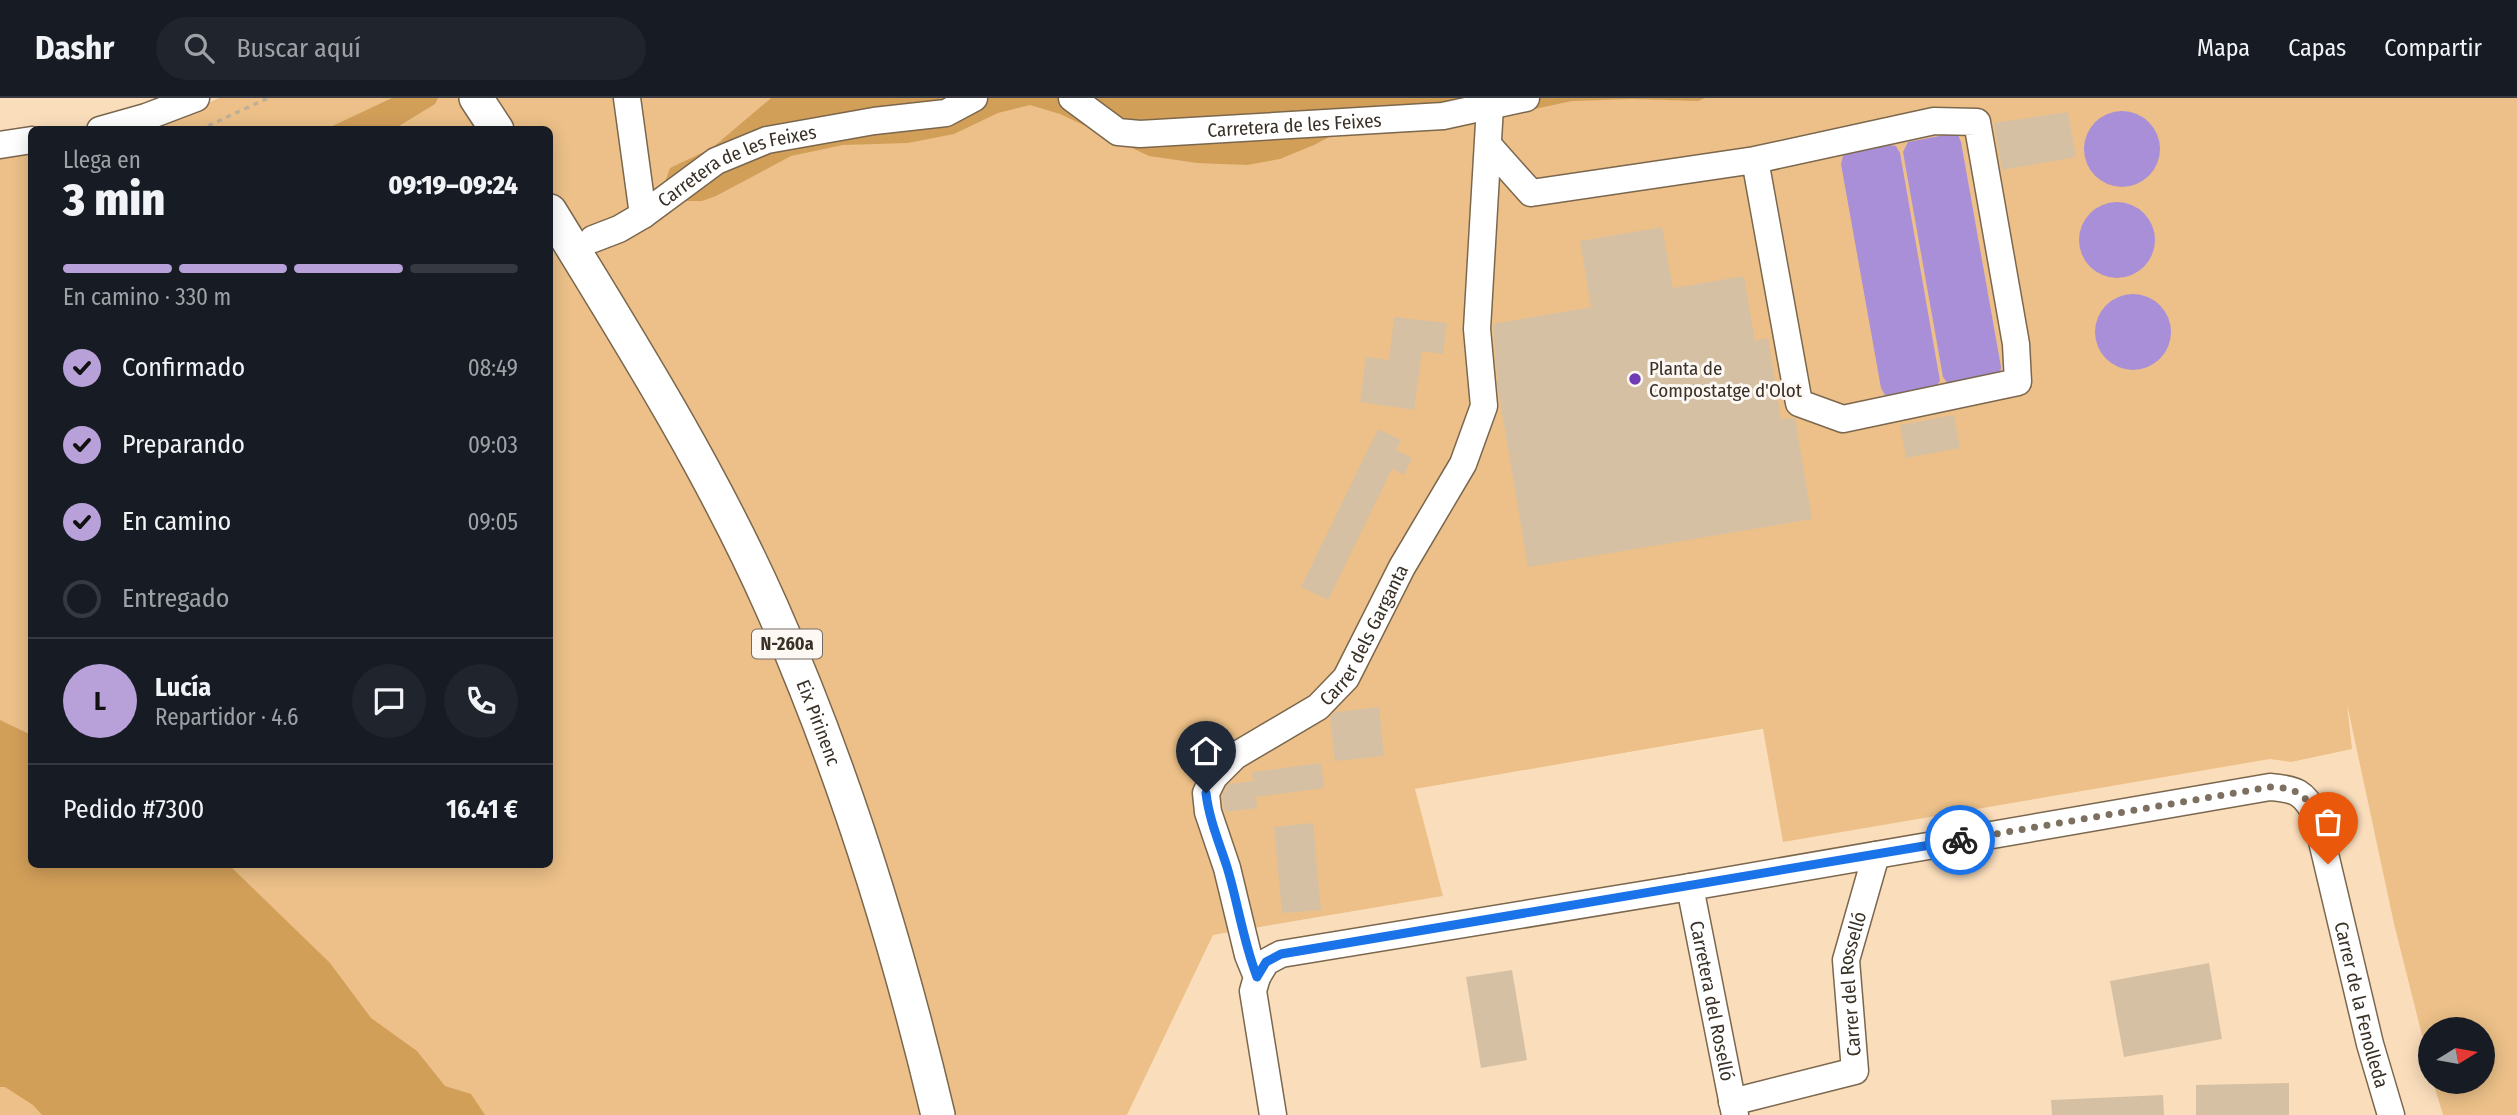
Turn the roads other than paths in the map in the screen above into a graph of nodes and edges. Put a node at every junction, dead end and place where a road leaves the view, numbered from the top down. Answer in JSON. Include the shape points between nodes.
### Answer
{"nodes":[{"id":1,"x":197,"y":98,"type":"edge"},
{"id":2,"x":627,"y":98,"type":"edge"},
{"id":3,"x":974,"y":98,"type":"edge"},
{"id":4,"x":1072,"y":98,"type":"edge"},
{"id":5,"x":1526,"y":98,"type":"edge"},
{"id":6,"x":1490,"y":106,"type":"junction"},
{"id":7,"x":1976,"y":110,"type":"edge"},
{"id":8,"x":114,"y":126,"type":"edge"},
{"id":9,"x":28,"y":142,"type":"edge"},
{"id":10,"x":0,"y":145,"type":"edge"},
{"id":11,"x":1489,"y":146,"type":"junction"},
{"id":12,"x":1755,"y":160,"type":"junction"},
{"id":13,"x":643,"y":215,"type":"junction"},
{"id":14,"x":553,"y":216,"type":"edge"},
{"id":15,"x":593,"y":239,"type":"dead end"},
{"id":16,"x":1877,"y":855,"type":"junction"},
{"id":17,"x":1690,"y":887,"type":"junction"},
{"id":18,"x":1257,"y":977,"type":"junction"},
{"id":19,"x":1733,"y":1109,"type":"edge"},
{"id":20,"x":938,"y":1115,"type":"edge"},
{"id":21,"x":1273,"y":1115,"type":"edge"},
{"id":22,"x":2390,"y":1115,"type":"edge"}],
"edges":[{"from":1,"to":8,"type":"street"},
{"from":2,"to":13,"type":"street"},
{"from":3,"to":13,"type":"street","name":"Carretera de les Feixes","via":[[946,113],[767,140],[716,161]]},
{"from":4,"to":6,"type":"street","name":"Carretera de les Feixes","via":[[1118,132],[1140,134],[1443,116]]},
{"from":5,"to":6,"type":"street","name":"Carretera de les Feixes"},
{"from":6,"to":11,"type":"street","name":"Carrer dels Garganta"},
{"from":7,"to":12,"type":"street"},
{"from":7,"to":12,"type":"street","via":[[2016,344],[2018,382],[1843,419],[1799,403]]},
{"from":9,"to":10,"type":"street"},
{"from":11,"to":12,"type":"street","via":[[1531,193]]},
{"from":11,"to":18,"type":"street","name":"Carrer dels Garganta","via":[[1477,329],[1484,406],[1462,464],[1402,567],[1346,678],[1318,707],[1235,756],[1214,777],[1206,793]]},
{"from":13,"to":15,"type":"street","name":"Carretera de les Feixes"},
{"from":14,"to":20,"type":"main road","name":"Eix Pirinenc","number":"N-260a","via":[[664,397],[776,618],[832,756],[865,854],[905,983]]},
{"from":16,"to":17,"type":"street","name":"Carrer de la Fenolleda"},
{"from":16,"to":19,"type":"street","name":"Carrer del Rosselló","via":[[1846,960],[1855,1071]]},
{"from":16,"to":22,"type":"street","name":"Carrer de la Fenolleda","via":[[2270,787],[2291,789],[2307,799],[2316,816]]},
{"from":17,"to":18,"type":"street","name":"Carrer de la Fenolleda","via":[[1281,954],[1266,962]]},
{"from":17,"to":19,"type":"street","name":"Carretera del Roselló"},
{"from":18,"to":21,"type":"street","name":"Carrer dels Garganta","via":[[1253,991]]}]}
